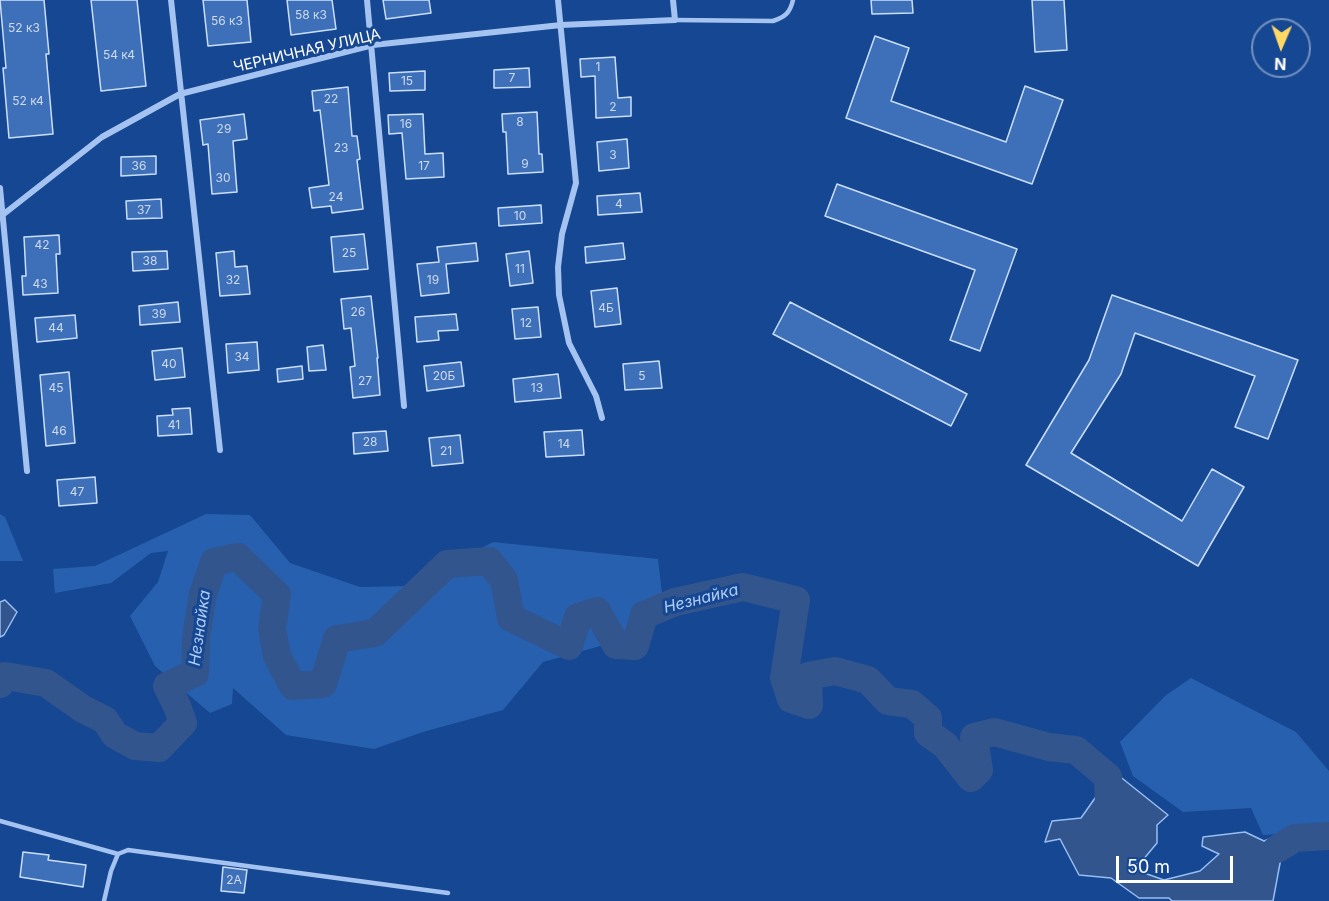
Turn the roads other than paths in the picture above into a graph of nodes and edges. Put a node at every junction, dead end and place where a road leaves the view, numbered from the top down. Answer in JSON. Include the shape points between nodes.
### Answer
{"nodes":[{"id":1,"x":171,"y":0,"type":"edge"},
{"id":2,"x":367,"y":0,"type":"edge"},
{"id":3,"x":558,"y":0,"type":"edge"},
{"id":4,"x":673,"y":0,"type":"edge"},
{"id":5,"x":793,"y":0,"type":"edge"},
{"id":6,"x":675,"y":20,"type":"junction"},
{"id":7,"x":561,"y":25,"type":"junction"},
{"id":8,"x":373,"y":45,"type":"junction"},
{"id":9,"x":180,"y":94,"type":"junction"},
{"id":10,"x":0,"y":188,"type":"edge"},
{"id":11,"x":1,"y":216,"type":"edge"},
{"id":12,"x":404,"y":406,"type":"dead end"},
{"id":13,"x":602,"y":418,"type":"dead end"},
{"id":14,"x":220,"y":450,"type":"dead end"},
{"id":15,"x":27,"y":471,"type":"dead end"},
{"id":16,"x":0,"y":821,"type":"edge"},
{"id":17,"x":118,"y":854,"type":"junction"},
{"id":18,"x":448,"y":893,"type":"dead end"},
{"id":19,"x":104,"y":901,"type":"edge"}],
"edges":[{"from":1,"to":9,"type":"street"},
{"from":2,"to":8,"type":"street"},
{"from":3,"to":7,"type":"street"},
{"from":4,"to":6,"type":"street"},
{"from":5,"to":6,"type":"lane","via":[[791,11],[773,21]]},
{"from":6,"to":7,"type":"street","name":"ЧЕРНИЧНАЯ УЛИЦА"},
{"from":7,"to":8,"type":"street","name":"ЧЕРНИЧНАЯ УЛИЦА"},
{"from":7,"to":13,"type":"street","via":[[576,183],[562,234],[560,295],[569,343],[596,396]]},
{"from":8,"to":9,"type":"street","name":"ЧЕРНИЧНАЯ УЛИЦА"},
{"from":8,"to":12,"type":"street"},
{"from":9,"to":11,"type":"street","name":"ЧЕРНИЧНАЯ УЛИЦА","via":[[102,137]]},
{"from":9,"to":14,"type":"street"},
{"from":10,"to":11,"type":"street"},
{"from":11,"to":15,"type":"street"},
{"from":16,"to":17,"type":"lane"},
{"from":17,"to":18,"type":"lane","via":[[128,850]]},
{"from":17,"to":19,"type":"lane"}]}
